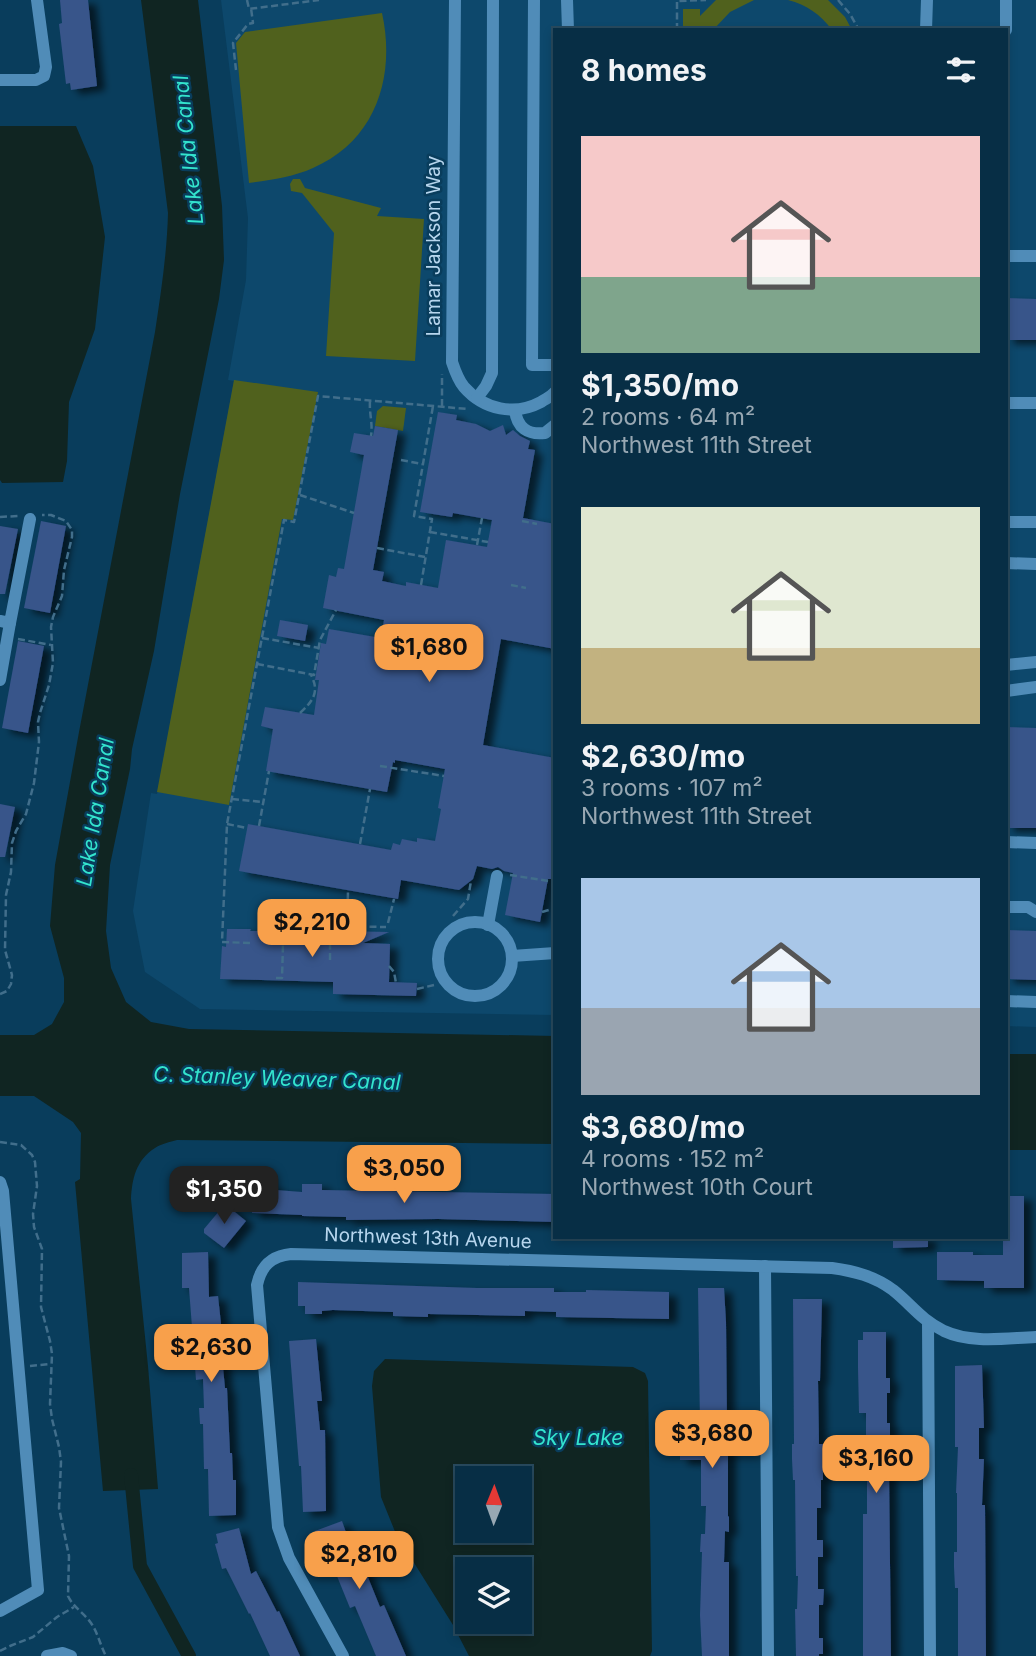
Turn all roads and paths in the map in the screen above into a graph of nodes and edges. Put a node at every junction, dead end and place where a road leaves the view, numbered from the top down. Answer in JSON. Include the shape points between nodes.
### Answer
{"nodes":[{"id":1,"x":37,"y":0,"type":"edge"},
{"id":2,"x":247,"y":0,"type":"edge"},
{"id":3,"x":319,"y":0,"type":"edge"},
{"id":4,"x":455,"y":0,"type":"edge"},
{"id":5,"x":493,"y":0,"type":"edge"},
{"id":6,"x":534,"y":0,"type":"edge"},
{"id":7,"x":567,"y":0,"type":"edge"},
{"id":8,"x":706,"y":0,"type":"edge"},
{"id":9,"x":838,"y":0,"type":"edge"},
{"id":10,"x":927,"y":0,"type":"edge"},
{"id":11,"x":1006,"y":0,"type":"edge"},
{"id":12,"x":251,"y":8,"type":"junction"},
{"id":13,"x":568,"y":28,"type":"edge"},
{"id":14,"x":677,"y":28,"type":"edge"},
{"id":15,"x":858,"y":28,"type":"edge"},
{"id":16,"x":926,"y":28,"type":"edge"},
{"id":17,"x":1006,"y":28,"type":"edge"},
{"id":18,"x":236,"y":70,"type":"dead end"},
{"id":19,"x":0,"y":80,"type":"edge"},
{"id":20,"x":1008,"y":256,"type":"edge"},
{"id":21,"x":1036,"y":256,"type":"edge"},
{"id":22,"x":443,"y":364,"type":"dead end"},
{"id":23,"x":553,"y":365,"type":"edge"},
{"id":24,"x":553,"y":397,"type":"edge"},
{"id":25,"x":370,"y":401,"type":"junction"},
{"id":26,"x":1008,"y":403,"type":"edge"},
{"id":27,"x":1036,"y":403,"type":"edge"},
{"id":28,"x":476,"y":404,"type":"junction"},
{"id":29,"x":433,"y":406,"type":"junction"},
{"id":30,"x":442,"y":407,"type":"junction"},
{"id":31,"x":515,"y":410,"type":"junction"},
{"id":32,"x":553,"y":427,"type":"edge"},
{"id":33,"x":371,"y":436,"type":"dead end"},
{"id":34,"x":401,"y":460,"type":"dead end"},
{"id":35,"x":423,"y":464,"type":"junction"},
{"id":36,"x":420,"y":481,"type":"junction"},
{"id":37,"x":426,"y":482,"type":"dead end"},
{"id":38,"x":300,"y":495,"type":"junction"},
{"id":39,"x":354,"y":513,"type":"dead end"},
{"id":40,"x":0,"y":517,"type":"edge"},
{"id":41,"x":31,"y":517,"type":"junction"},
{"id":42,"x":482,"y":518,"type":"dead end"},
{"id":43,"x":522,"y":522,"type":"dead end"},
{"id":44,"x":1008,"y":522,"type":"edge"},
{"id":45,"x":1036,"y":522,"type":"edge"},
{"id":46,"x":537,"y":524,"type":"dead end"},
{"id":47,"x":430,"y":532,"type":"junction"},
{"id":48,"x":488,"y":542,"type":"dead end"},
{"id":49,"x":478,"y":543,"type":"junction"},
{"id":50,"x":377,"y":548,"type":"dead end"},
{"id":51,"x":426,"y":557,"type":"junction"},
{"id":52,"x":1008,"y":564,"type":"edge"},
{"id":53,"x":1036,"y":564,"type":"edge"},
{"id":54,"x":421,"y":585,"type":"dead end"},
{"id":55,"x":511,"y":585,"type":"dead end"},
{"id":56,"x":526,"y":588,"type":"dead end"},
{"id":57,"x":336,"y":610,"type":"dead end"},
{"id":58,"x":5,"y":622,"type":"edge"},
{"id":59,"x":410,"y":632,"type":"dead end"},
{"id":60,"x":15,"y":638,"type":"dead end"},
{"id":61,"x":262,"y":638,"type":"junction"},
{"id":62,"x":397,"y":638,"type":"dead end"},
{"id":63,"x":51,"y":645,"type":"junction"},
{"id":64,"x":319,"y":648,"type":"junction"},
{"id":65,"x":257,"y":661,"type":"junction"},
{"id":66,"x":1036,"y":662,"type":"edge"},
{"id":67,"x":1008,"y":665,"type":"edge"},
{"id":68,"x":311,"y":674,"type":"junction"},
{"id":69,"x":0,"y":680,"type":"edge"},
{"id":70,"x":1036,"y":687,"type":"edge"},
{"id":71,"x":1008,"y":691,"type":"edge"},
{"id":72,"x":300,"y":713,"type":"dead end"},
{"id":73,"x":380,"y":766,"type":"dead end"},
{"id":74,"x":269,"y":771,"type":"dead end"},
{"id":75,"x":444,"y":776,"type":"dead end"},
{"id":76,"x":370,"y":789,"type":"dead end"},
{"id":77,"x":231,"y":802,"type":"junction"},
{"id":78,"x":263,"y":802,"type":"junction"},
{"id":79,"x":227,"y":824,"type":"junction"},
{"id":80,"x":259,"y":826,"type":"dead end"},
{"id":81,"x":247,"y":828,"type":"dead end"},
{"id":82,"x":1008,"y":842,"type":"edge"},
{"id":83,"x":1036,"y":843,"type":"edge"},
{"id":84,"x":360,"y":844,"type":"dead end"},
{"id":85,"x":498,"y":876,"type":"joint"},
{"id":86,"x":471,"y":881,"type":"dead end"},
{"id":87,"x":553,"y":883,"type":"edge"},
{"id":88,"x":348,"y":891,"type":"dead end"},
{"id":89,"x":394,"y":899,"type":"dead end"},
{"id":90,"x":1008,"y":907,"type":"edge"},
{"id":91,"x":553,"y":909,"type":"edge"},
{"id":92,"x":0,"y":911,"type":"edge"},
{"id":93,"x":6,"y":911,"type":"junction"},
{"id":94,"x":542,"y":912,"type":"dead end"},
{"id":95,"x":1036,"y":912,"type":"edge"},
{"id":96,"x":453,"y":916,"type":"dead end"},
{"id":97,"x":388,"y":923,"type":"dead end"},
{"id":98,"x":488,"y":925,"type":"junction"},
{"id":99,"x":347,"y":929,"type":"junction"},
{"id":100,"x":383,"y":929,"type":"dead end"},
{"id":101,"x":250,"y":943,"type":"dead end"},
{"id":102,"x":283,"y":945,"type":"dead end"},
{"id":103,"x":289,"y":950,"type":"dead end"},
{"id":104,"x":283,"y":951,"type":"junction"},
{"id":105,"x":553,"y":953,"type":"edge"},
{"id":106,"x":512,"y":956,"type":"junction"},
{"id":107,"x":330,"y":960,"type":"dead end"},
{"id":108,"x":277,"y":961,"type":"dead end"},
{"id":109,"x":283,"y":961,"type":"junction"},
{"id":110,"x":389,"y":966,"type":"dead end"},
{"id":111,"x":283,"y":967,"type":"junction"},
{"id":112,"x":289,"y":968,"type":"dead end"},
{"id":113,"x":276,"y":978,"type":"dead end"},
{"id":114,"x":396,"y":983,"type":"dead end"},
{"id":115,"x":434,"y":985,"type":"dead end"},
{"id":116,"x":417,"y":989,"type":"dead end"},
{"id":117,"x":0,"y":994,"type":"edge"},
{"id":118,"x":1008,"y":1001,"type":"edge"},
{"id":119,"x":1036,"y":1002,"type":"edge"},
{"id":120,"x":0,"y":1142,"type":"edge"},
{"id":121,"x":0,"y":1182,"type":"edge"},
{"id":122,"x":765,"y":1266,"type":"junction"},
{"id":123,"x":928,"y":1322,"type":"junction"},
{"id":124,"x":1036,"y":1337,"type":"edge"},
{"id":125,"x":51,"y":1364,"type":"junction"},
{"id":126,"x":26,"y":1366,"type":"dead end"},
{"id":127,"x":74,"y":1606,"type":"junction"},
{"id":128,"x":0,"y":1611,"type":"edge"},
{"id":129,"x":1,"y":1651,"type":"edge"},
{"id":130,"x":4,"y":1656,"type":"edge"},
{"id":131,"x":47,"y":1656,"type":"edge"},
{"id":132,"x":71,"y":1656,"type":"edge"},
{"id":133,"x":106,"y":1656,"type":"edge"},
{"id":134,"x":343,"y":1656,"type":"edge"},
{"id":135,"x":768,"y":1656,"type":"edge"},
{"id":136,"x":930,"y":1656,"type":"edge"}],
"edges":[{"from":1,"to":19,"type":"street","via":[[44,76]]},
{"from":2,"to":12,"type":"path"},
{"from":3,"to":12,"type":"path"},
{"from":4,"to":28,"type":"street","name":"Lamar Jackson Way","via":[[452,362]]},
{"from":5,"to":28,"type":"street","via":[[492,373]]},
{"from":6,"to":23,"type":"street","via":[[532,365]]},
{"from":7,"to":13,"type":"street"},
{"from":8,"to":14,"type":"path","via":[[677,1]]},
{"from":9,"to":15,"type":"path"},
{"from":10,"to":16,"type":"street"},
{"from":11,"to":17,"type":"street"},
{"from":12,"to":18,"type":"path","via":[[253,23],[233,43]]},
{"from":20,"to":21,"type":"street"},
{"from":22,"to":30,"type":"path"},
{"from":24,"to":31,"type":"street"},
{"from":25,"to":29,"type":"path"},
{"from":25,"to":33,"type":"path"},
{"from":25,"to":38,"type":"path","via":[[318,396]]},
{"from":26,"to":27,"type":"street"},
{"from":28,"to":30,"type":"path"},
{"from":28,"to":31,"type":"street","name":"Lamar Jackson Way"},
{"from":29,"to":30,"type":"path"},
{"from":29,"to":35,"type":"path"},
{"from":31,"to":32,"type":"street","via":[[529,433],[545,433]]},
{"from":34,"to":35,"type":"path"},
{"from":35,"to":36,"type":"path"},
{"from":36,"to":37,"type":"path"},
{"from":36,"to":47,"type":"path","via":[[414,516],[432,518]]},
{"from":38,"to":39,"type":"path"},
{"from":38,"to":61,"type":"path","via":[[294,522],[284,520]]},
{"from":40,"to":41,"type":"path"},
{"from":41,"to":58,"type":"street"},
{"from":41,"to":63,"type":"path","via":[[51,515],[66,520],[72,530]]},
{"from":42,"to":49,"type":"path"},
{"from":43,"to":46,"type":"path"},
{"from":44,"to":45,"type":"street"},
{"from":47,"to":49,"type":"path"},
{"from":47,"to":51,"type":"path"},
{"from":48,"to":49,"type":"path"},
{"from":50,"to":51,"type":"path"},
{"from":51,"to":54,"type":"path"},
{"from":52,"to":53,"type":"street"},
{"from":55,"to":56,"type":"path"},
{"from":57,"to":64,"type":"path"},
{"from":58,"to":69,"type":"street"},
{"from":59,"to":62,"type":"path","via":[[399,630]]},
{"from":60,"to":63,"type":"path"},
{"from":61,"to":64,"type":"path"},
{"from":61,"to":65,"type":"path"},
{"from":63,"to":93,"type":"path","via":[[52,675],[40,713],[34,783],[12,843]]},
{"from":64,"to":68,"type":"path"},
{"from":65,"to":68,"type":"path"},
{"from":65,"to":77,"type":"path"},
{"from":66,"to":67,"type":"street"},
{"from":68,"to":72,"type":"path","via":[[316,683],[313,701]]},
{"from":70,"to":71,"type":"street"},
{"from":73,"to":75,"type":"path"},
{"from":74,"to":78,"type":"path"},
{"from":76,"to":84,"type":"path"},
{"from":77,"to":78,"type":"path"},
{"from":77,"to":79,"type":"path"},
{"from":78,"to":80,"type":"path"},
{"from":79,"to":81,"type":"path"},
{"from":79,"to":101,"type":"path","via":[[222,942]]},
{"from":82,"to":83,"type":"street"},
{"from":85,"to":87,"type":"path"},
{"from":85,"to":98,"type":"street"},
{"from":86,"to":96,"type":"path","via":[[468,899]]},
{"from":88,"to":99,"type":"path"},
{"from":89,"to":97,"type":"path"},
{"from":90,"to":95,"type":"street","via":[[1028,907]]},
{"from":91,"to":94,"type":"path"},
{"from":92,"to":93,"type":"path"},
{"from":93,"to":117,"type":"path","via":[[5,950],[12,975],[11,984]]},
{"from":98,"to":106,"type":"street","via":[[502,934]]},
{"from":98,"to":106,"type":"street","via":[[464,924],[444,939],[439,963],[449,985],[471,996],[495,991],[510,972]]},
{"from":99,"to":100,"type":"path"},
{"from":99,"to":107,"type":"path","via":[[330,926]]},
{"from":102,"to":104,"type":"path"},
{"from":103,"to":104,"type":"path"},
{"from":104,"to":109,"type":"path"},
{"from":105,"to":106,"type":"street"},
{"from":108,"to":109,"type":"path"},
{"from":109,"to":111,"type":"path"},
{"from":110,"to":114,"type":"path"},
{"from":111,"to":112,"type":"path"},
{"from":111,"to":113,"type":"path","via":[[282,978]]},
{"from":115,"to":116,"type":"path"},
{"from":118,"to":119,"type":"street"},
{"from":120,"to":125,"type":"path","via":[[21,1145],[34,1162],[34,1227],[42,1249],[41,1307]]},
{"from":121,"to":128,"type":"street","via":[[38,1590]]},
{"from":122,"to":123,"type":"street","name":"Northwest 13th Avenue","via":[[863,1274],[892,1290]]},
{"from":122,"to":134,"type":"street","name":"Northwest 13th Avenue","via":[[291,1254],[264,1266],[257,1284],[278,1527],[289,1558]]},
{"from":122,"to":135,"type":"street"},
{"from":123,"to":124,"type":"street","name":"Northwest 13th Avenue","via":[[966,1338]]},
{"from":123,"to":136,"type":"street"},
{"from":125,"to":126,"type":"path"},
{"from":125,"to":127,"type":"path","via":[[51,1419],[61,1462],[59,1508],[69,1556],[68,1595]]},
{"from":127,"to":129,"type":"path","via":[[33,1637]]},
{"from":127,"to":133,"type":"path","via":[[94,1627]]},
{"from":129,"to":130,"type":"path"},
{"from":131,"to":132,"type":"street"}]}
